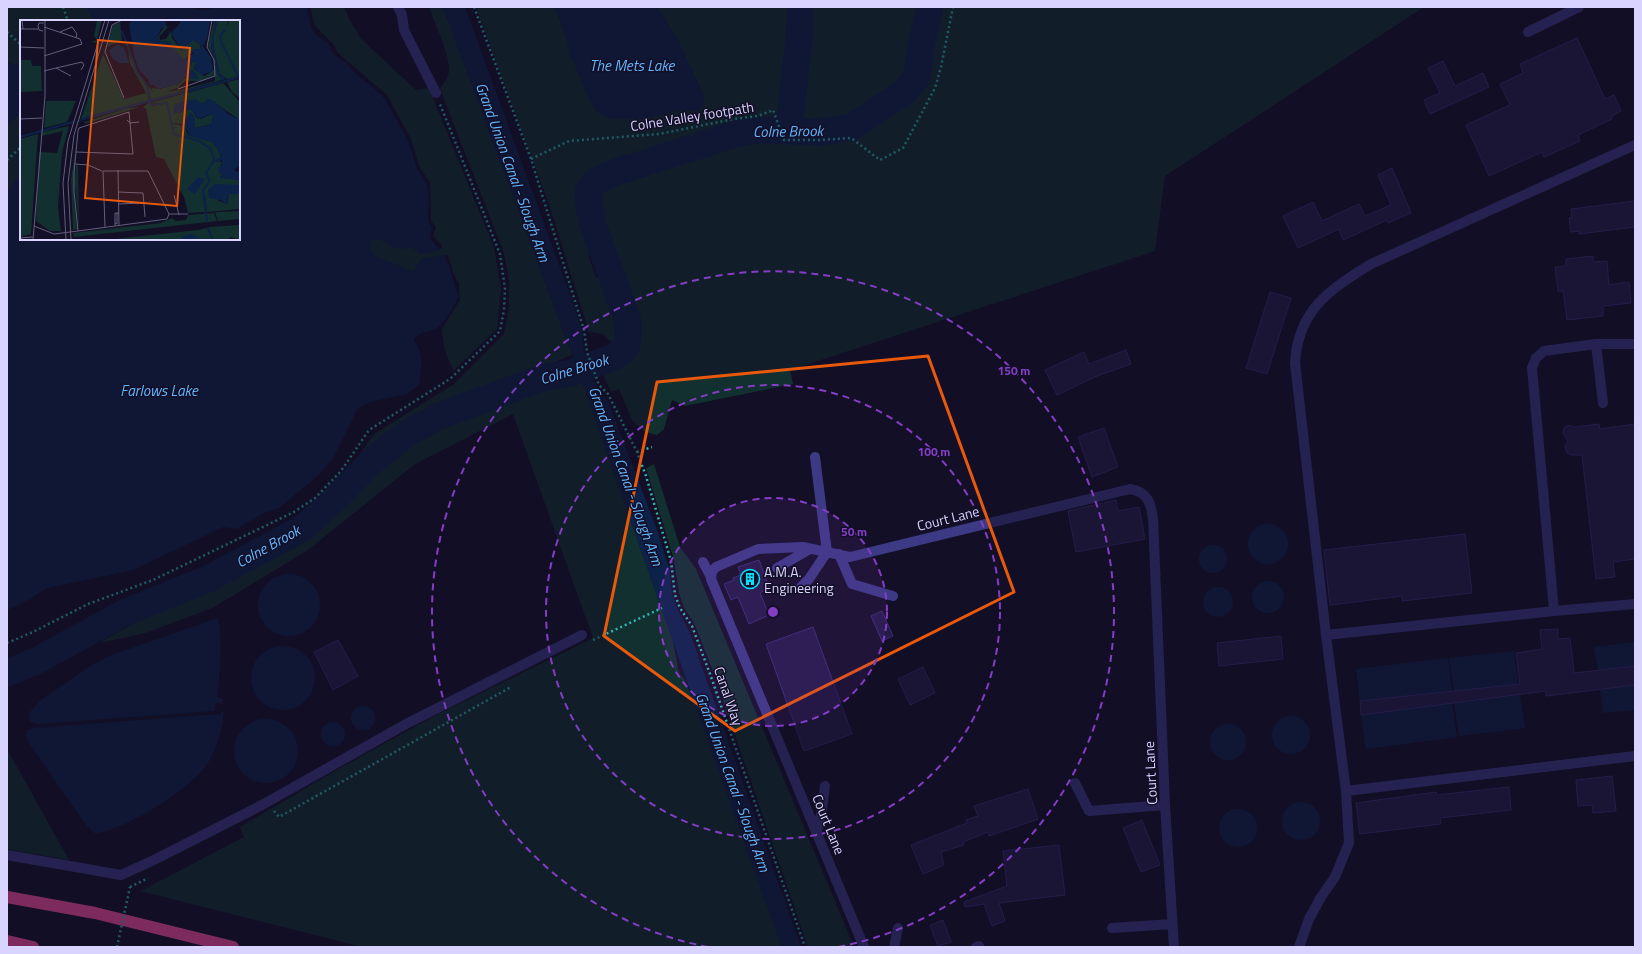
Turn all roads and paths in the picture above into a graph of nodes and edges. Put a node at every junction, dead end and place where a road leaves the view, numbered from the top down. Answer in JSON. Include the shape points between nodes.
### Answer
{"nodes":[{"id":1,"x":63,"y":7,"type":"edge"},
{"id":2,"x":398,"y":7,"type":"edge"},
{"id":3,"x":474,"y":7,"type":"edge"},
{"id":4,"x":953,"y":7,"type":"edge"},
{"id":5,"x":1579,"y":7,"type":"edge"},
{"id":6,"x":68,"y":20,"type":"edge"},
{"id":7,"x":7,"y":32,"type":"edge"},
{"id":8,"x":1528,"y":32,"type":"dead end"},
{"id":9,"x":20,"y":44,"type":"edge"},
{"id":10,"x":436,"y":93,"type":"joint"},
{"id":11,"x":1635,"y":145,"type":"edge"},
{"id":12,"x":20,"y":148,"type":"edge"},
{"id":13,"x":531,"y":159,"type":"junction"},
{"id":14,"x":7,"y":160,"type":"edge"},
{"id":15,"x":1596,"y":344,"type":"junction"},
{"id":16,"x":1635,"y":344,"type":"edge"},
{"id":17,"x":1603,"y":403,"type":"dead end"},
{"id":18,"x":652,"y":447,"type":"dead end"},
{"id":19,"x":638,"y":452,"type":"junction"},
{"id":20,"x":815,"y":457,"type":"dead end"},
{"id":21,"x":810,"y":549,"type":"junction"},
{"id":22,"x":827,"y":552,"type":"junction"},
{"id":23,"x":839,"y":554,"type":"junction"},
{"id":24,"x":704,"y":562,"type":"dead end"},
{"id":25,"x":777,"y":568,"type":"dead end"},
{"id":26,"x":711,"y":577,"type":"junction"},
{"id":27,"x":801,"y":587,"type":"dead end"},
{"id":28,"x":893,"y":596,"type":"dead end"},
{"id":29,"x":1635,"y":604,"type":"edge"},
{"id":30,"x":662,"y":608,"type":"dead end"},
{"id":31,"x":1554,"y":611,"type":"junction"},
{"id":32,"x":582,"y":635,"type":"dead end"},
{"id":33,"x":1326,"y":635,"type":"junction"},
{"id":34,"x":592,"y":641,"type":"dead end"},
{"id":35,"x":7,"y":643,"type":"edge"},
{"id":36,"x":515,"y":684,"type":"dead end"},
{"id":37,"x":1635,"y":756,"type":"edge"},
{"id":38,"x":1075,"y":783,"type":"dead end"},
{"id":39,"x":825,"y":786,"type":"dead end"},
{"id":40,"x":1346,"y":791,"type":"junction"},
{"id":41,"x":1166,"y":805,"type":"junction"},
{"id":42,"x":268,"y":806,"type":"dead end"},
{"id":43,"x":817,"y":831,"type":"junction"},
{"id":44,"x":7,"y":855,"type":"edge"},
{"id":45,"x":130,"y":887,"type":"dead end"},
{"id":46,"x":7,"y":897,"type":"edge"},
{"id":47,"x":1172,"y":924,"type":"junction"},
{"id":48,"x":898,"y":928,"type":"dead end"},
{"id":49,"x":1112,"y":928,"type":"dead end"},
{"id":50,"x":7,"y":942,"type":"edge"},
{"id":51,"x":32,"y":947,"type":"edge"},
{"id":52,"x":117,"y":947,"type":"edge"},
{"id":53,"x":233,"y":947,"type":"edge"},
{"id":54,"x":805,"y":947,"type":"edge"},
{"id":55,"x":864,"y":947,"type":"edge"},
{"id":56,"x":894,"y":947,"type":"edge"},
{"id":57,"x":1174,"y":947,"type":"edge"},
{"id":58,"x":1299,"y":947,"type":"edge"}],
"edges":[{"from":1,"to":6,"type":"path"},
{"from":2,"to":10,"type":"lane","via":[[404,30]]},
{"from":3,"to":13,"type":"path","name":"Canal Way"},
{"from":4,"to":13,"type":"path","name":"Colne Valley footpath","via":[[935,88],[903,148],[880,160],[851,138],[784,140],[773,110],[758,116],[659,134],[569,141]]},
{"from":5,"to":8,"type":"lane"},
{"from":7,"to":9,"type":"path"},
{"from":10,"to":35,"type":"path","via":[[500,254],[505,289],[500,331],[450,379],[369,430],[341,471],[315,498],[294,512],[153,580],[88,604]]},
{"from":11,"to":33,"type":"lane","via":[[1370,264],[1317,303],[1305,321],[1298,339],[1295,363]]},
{"from":12,"to":14,"type":"path"},
{"from":13,"to":19,"type":"path","name":"Canal Way","via":[[599,385],[608,394]]},
{"from":15,"to":16,"type":"lane"},
{"from":15,"to":17,"type":"lane"},
{"from":15,"to":31,"type":"lane","via":[[1544,351],[1536,358],[1532,368]]},
{"from":18,"to":19,"type":"path"},
{"from":19,"to":54,"type":"path","name":"Canal Way","via":[[671,561],[675,594],[680,608],[692,626],[710,674]]},
{"from":20,"to":22,"type":"lane"},
{"from":21,"to":22,"type":"lane","name":"Court Lane"},
{"from":21,"to":25,"type":"lane"},
{"from":21,"to":26,"type":"lane","name":"Court Lane","via":[[758,549],[716,568]]},
{"from":22,"to":23,"type":"lane","name":"Court Lane"},
{"from":22,"to":27,"type":"lane"},
{"from":23,"to":28,"type":"lane","via":[[852,584]]},
{"from":23,"to":41,"type":"lane","name":"Court Lane","via":[[850,557],[1118,491],[1130,489],[1141,492],[1150,501],[1153,519]]},
{"from":24,"to":26,"type":"lane"},
{"from":26,"to":43,"type":"lane","name":"Court Lane"},
{"from":29,"to":31,"type":"lane"},
{"from":30,"to":34,"type":"path"},
{"from":31,"to":33,"type":"lane"},
{"from":32,"to":44,"type":"lane","via":[[406,724],[262,805],[121,875]]},
{"from":33,"to":40,"type":"lane"},
{"from":36,"to":42,"type":"path","via":[[279,817]]},
{"from":37,"to":40,"type":"lane"},
{"from":38,"to":41,"type":"lane","via":[[1089,811]]},
{"from":39,"to":43,"type":"lane"},
{"from":40,"to":58,"type":"lane","via":[[1349,843],[1335,877],[1320,897]]},
{"from":41,"to":47,"type":"lane","name":"Court Lane"},
{"from":43,"to":55,"type":"lane","name":"Court Lane"},
{"from":45,"to":52,"type":"path","bridge":true},
{"from":46,"to":53,"type":"highway","via":[[95,913]]},
{"from":47,"to":49,"type":"lane"},
{"from":47,"to":57,"type":"lane","name":"Court Lane"},
{"from":48,"to":56,"type":"lane"},
{"from":50,"to":51,"type":"highway"}]}
